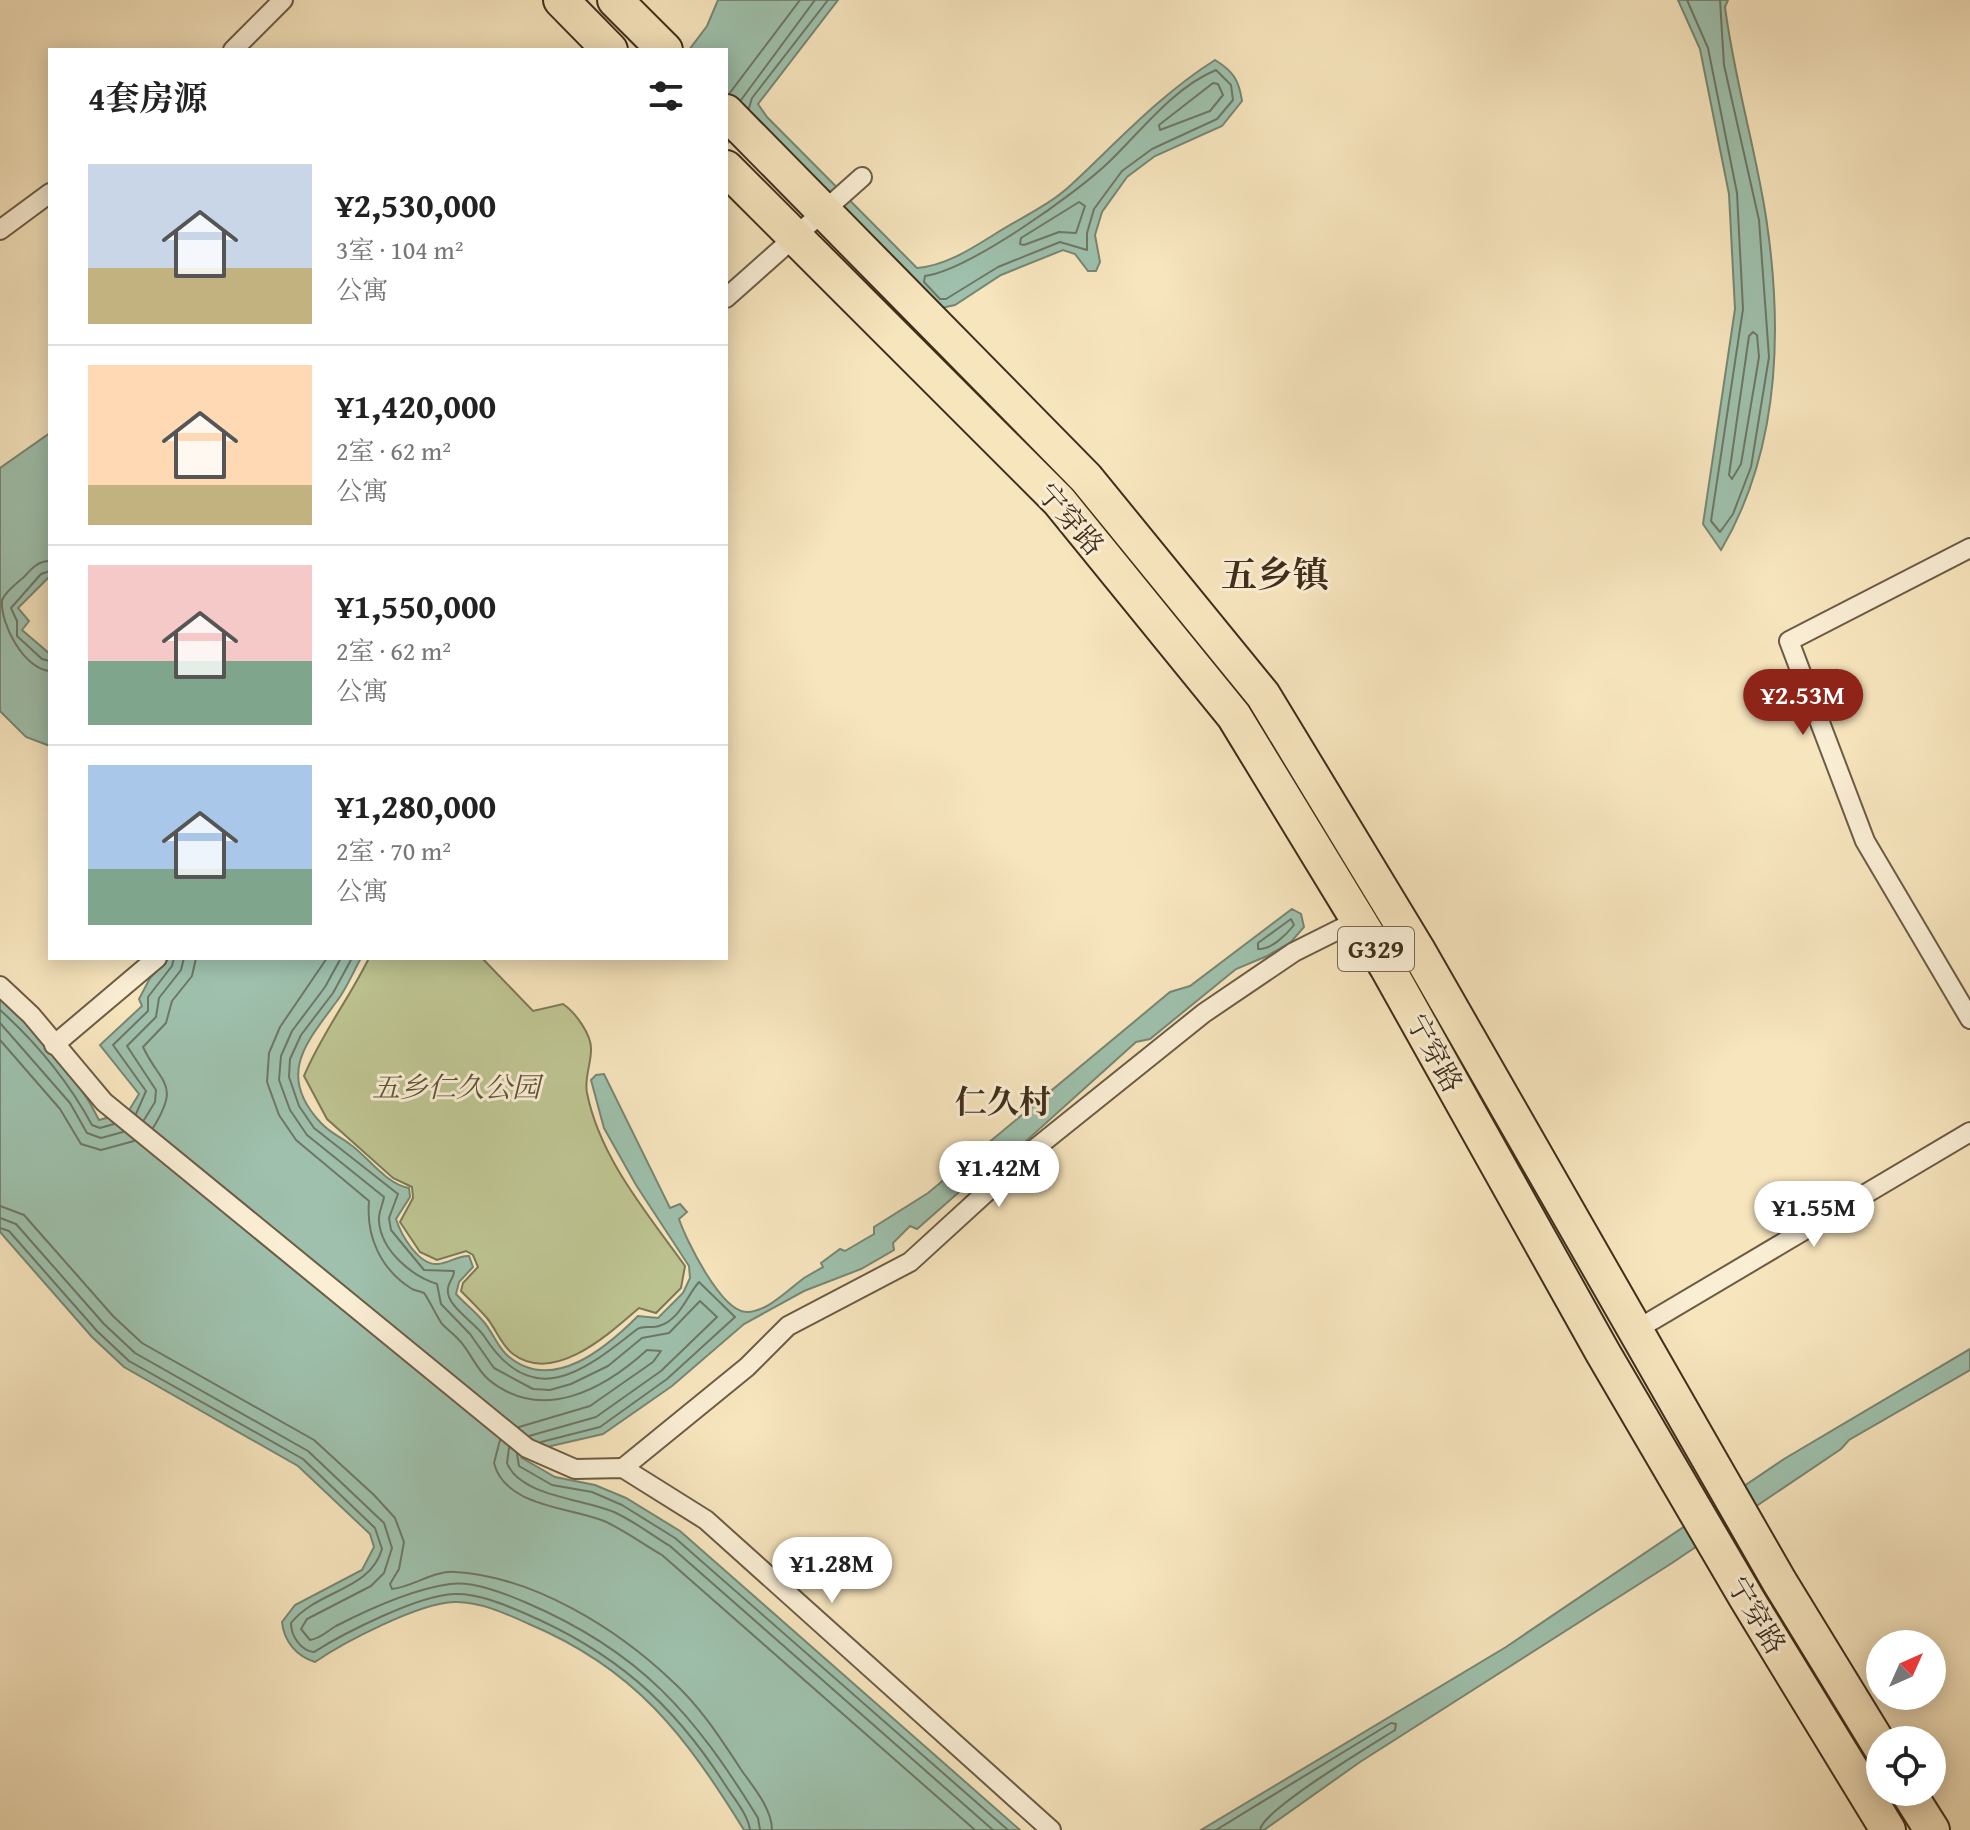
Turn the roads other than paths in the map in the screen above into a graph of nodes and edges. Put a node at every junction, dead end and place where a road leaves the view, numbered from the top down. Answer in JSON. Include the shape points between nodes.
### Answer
{"nodes":[{"id":1,"x":283,"y":0,"type":"edge"},
{"id":2,"x":561,"y":0,"type":"edge"},
{"id":3,"x":615,"y":0,"type":"edge"},
{"id":4,"x":235,"y":48,"type":"edge"},
{"id":5,"x":608,"y":48,"type":"edge"},
{"id":6,"x":663,"y":48,"type":"edge"},
{"id":7,"x":728,"y":114,"type":"edge"},
{"id":8,"x":728,"y":170,"type":"edge"},
{"id":9,"x":862,"y":177,"type":"dead end"},
{"id":10,"x":48,"y":194,"type":"edge"},
{"id":11,"x":833,"y":200,"type":"junction"},
{"id":12,"x":0,"y":230,"type":"edge"},
{"id":13,"x":795,"y":235,"type":"junction"},
{"id":14,"x":728,"y":296,"type":"edge"},
{"id":15,"x":1970,"y":548,"type":"edge"},
{"id":16,"x":1358,"y":920,"type":"junction"},
{"id":17,"x":155,"y":960,"type":"edge"},
{"id":18,"x":0,"y":986,"type":"edge"},
{"id":19,"x":1970,"y":1019,"type":"edge"},
{"id":20,"x":54,"y":1045,"type":"junction"},
{"id":21,"x":1970,"y":1132,"type":"edge"},
{"id":22,"x":1636,"y":1330,"type":"junction"},
{"id":23,"x":623,"y":1468,"type":"junction"},
{"id":24,"x":1868,"y":1726,"type":"edge"},
{"id":25,"x":1917,"y":1806,"type":"edge"},
{"id":26,"x":1051,"y":1830,"type":"edge"},
{"id":27,"x":1888,"y":1830,"type":"edge"},
{"id":28,"x":1932,"y":1830,"type":"edge"}],
"edges":[{"from":1,"to":4,"type":"street"},
{"from":2,"to":5,"type":"highway"},
{"from":3,"to":6,"type":"highway"},
{"from":7,"to":11,"type":"highway","name":"宁穿路","number":"G329"},
{"from":8,"to":13,"type":"highway","name":"宁穿路","number":"G329"},
{"from":9,"to":11,"type":"street"},
{"from":10,"to":12,"type":"street"},
{"from":11,"to":13,"type":"street"},
{"from":11,"to":22,"type":"highway","name":"宁穿路","number":"G329","via":[[1086,478],[1263,695],[1417,949]]},
{"from":13,"to":14,"type":"street"},
{"from":13,"to":16,"type":"highway","name":"宁穿路","number":"G329","via":[[1059,501],[1234,716]]},
{"from":15,"to":19,"type":"street","via":[[1789,641],[1865,841]]},
{"from":16,"to":23,"type":"street","via":[[1294,952],[1204,1013],[1027,1155],[910,1262],[788,1326],[747,1367]]},
{"from":16,"to":27,"type":"highway","name":"宁穿路","number":"G329","via":[[1603,1353]]},
{"from":17,"to":20,"type":"street"},
{"from":18,"to":20,"type":"street"},
{"from":20,"to":23,"type":"street","via":[[104,1102],[527,1448],[575,1469]]},
{"from":21,"to":22,"type":"street"},
{"from":22,"to":24,"type":"highway","name":"宁穿路","number":"G329"},
{"from":23,"to":26,"type":"street","via":[[706,1520]]},
{"from":25,"to":28,"type":"highway"}]}
